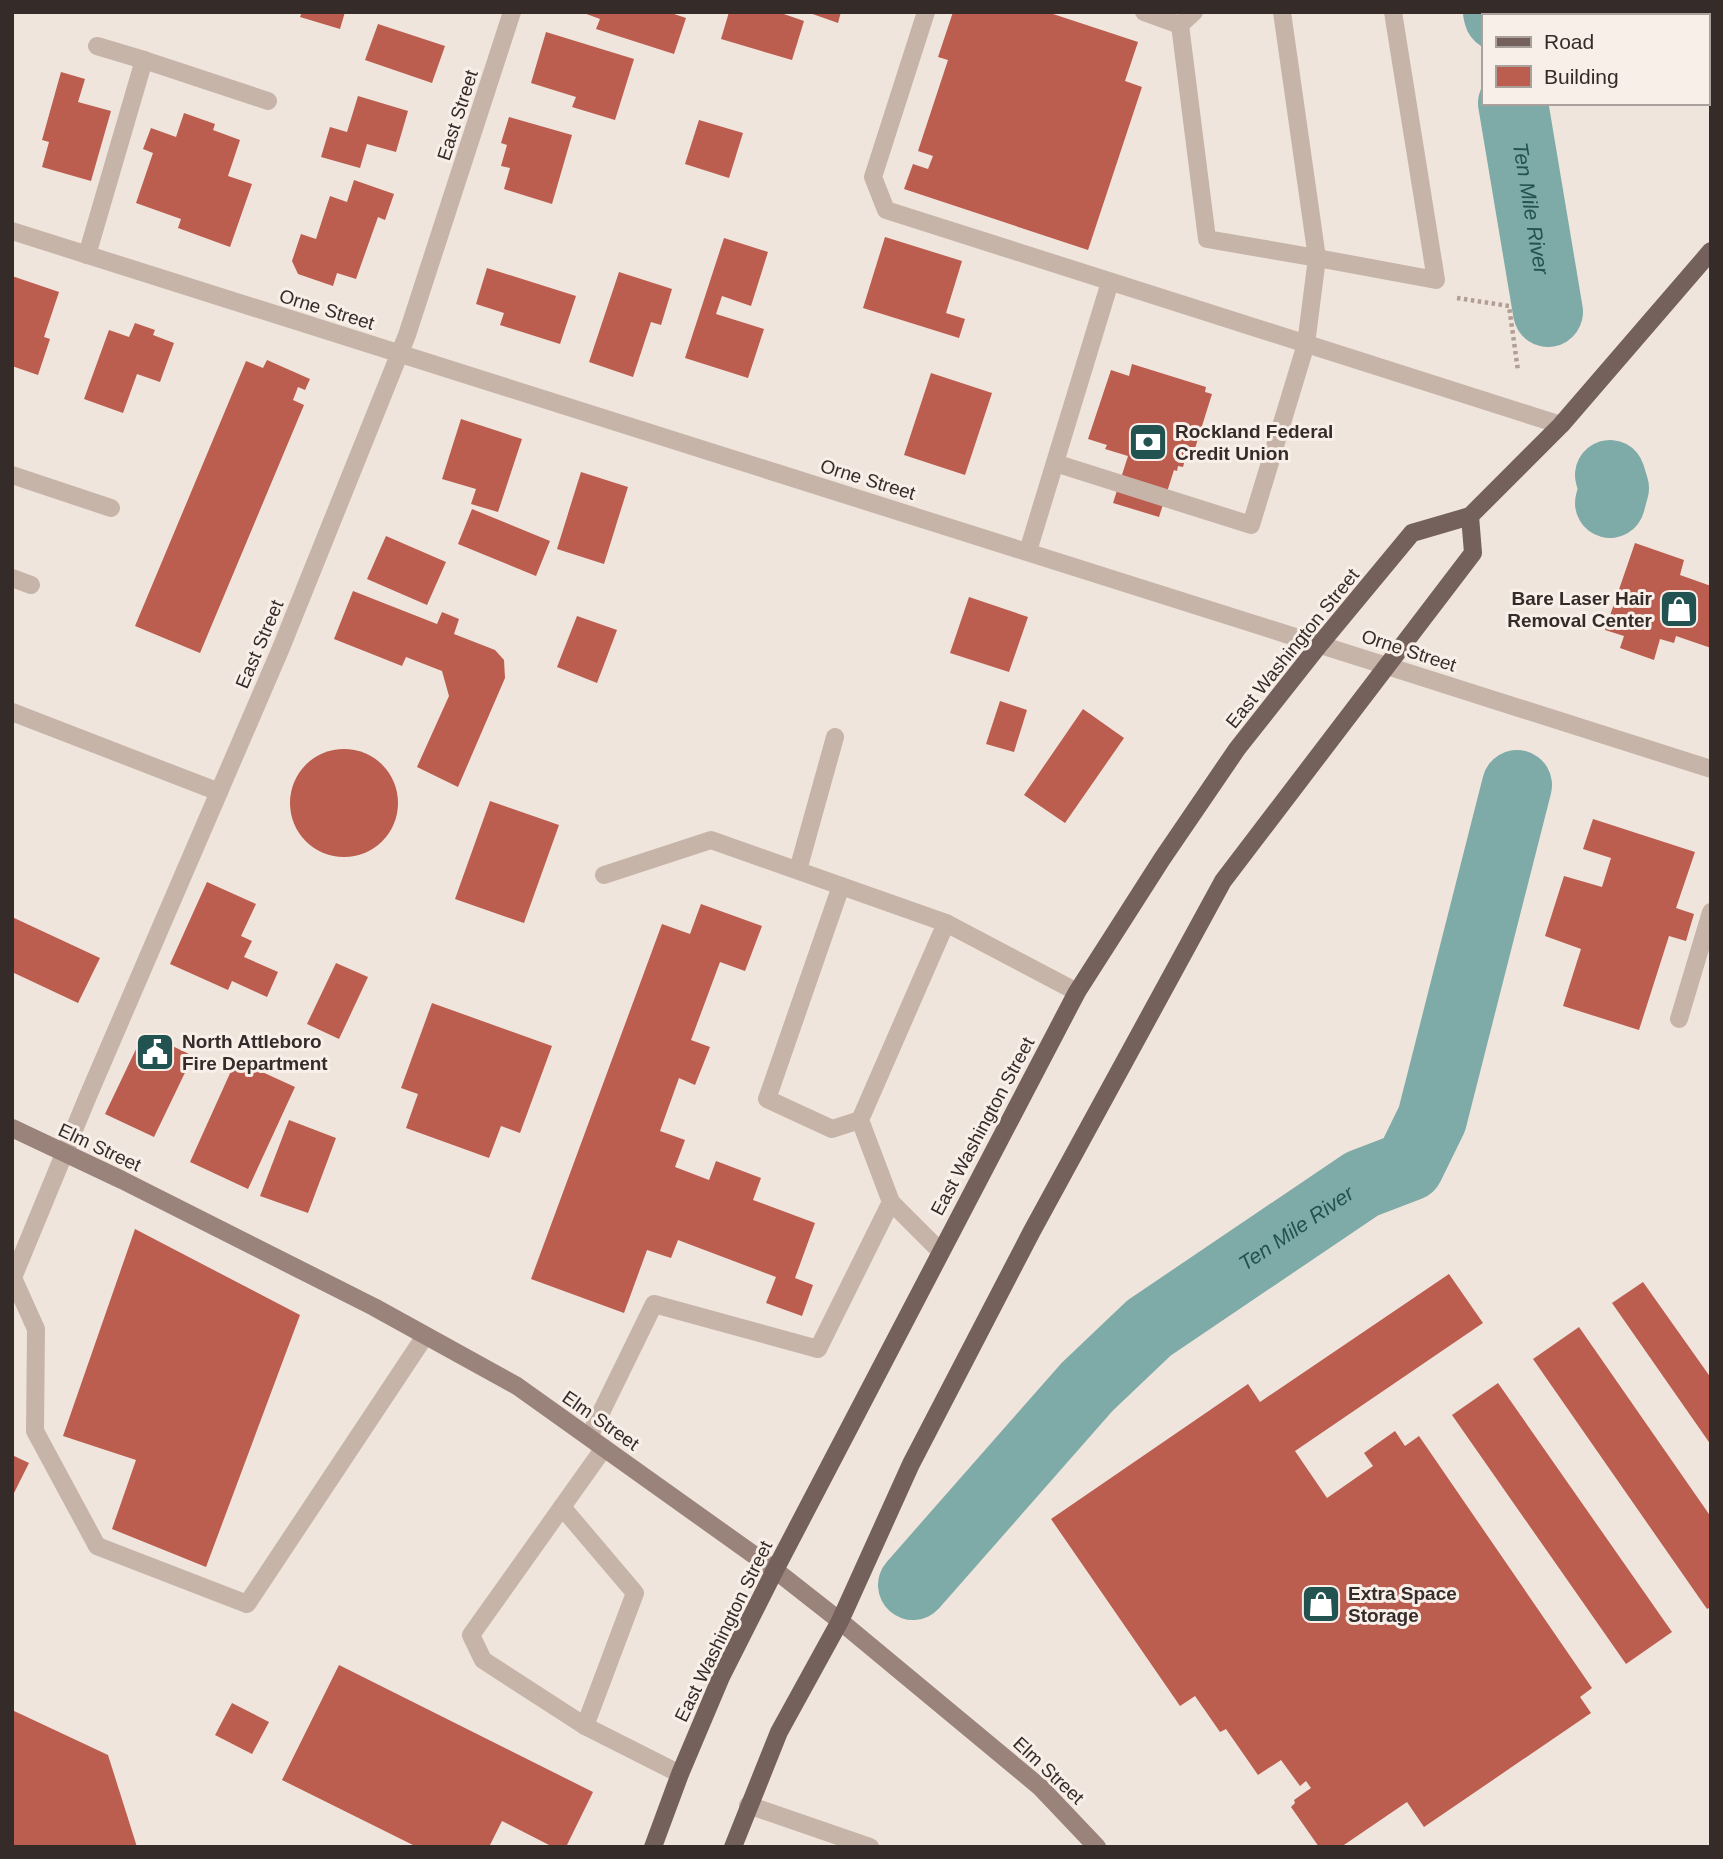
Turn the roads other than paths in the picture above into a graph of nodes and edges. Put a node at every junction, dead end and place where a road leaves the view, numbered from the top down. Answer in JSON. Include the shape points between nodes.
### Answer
{"nodes":[{"id":1,"x":512,"y":12,"type":"edge"},
{"id":2,"x":926,"y":12,"type":"edge"},
{"id":3,"x":1144,"y":12,"type":"edge"},
{"id":4,"x":1194,"y":12,"type":"edge"},
{"id":5,"x":1282,"y":12,"type":"edge"},
{"id":6,"x":1393,"y":12,"type":"edge"},
{"id":7,"x":1180,"y":25,"type":"junction"},
{"id":8,"x":97,"y":46,"type":"dead end"},
{"id":9,"x":144,"y":60,"type":"junction"},
{"id":10,"x":268,"y":101,"type":"dead end"},
{"id":11,"x":12,"y":231,"type":"edge"},
{"id":12,"x":1711,"y":251,"type":"edge"},
{"id":13,"x":87,"y":255,"type":"junction"},
{"id":14,"x":1317,"y":258,"type":"junction"},
{"id":15,"x":1110,"y":282,"type":"junction"},
{"id":16,"x":1306,"y":344,"type":"junction"},
{"id":17,"x":399,"y":353,"type":"junction"},
{"id":18,"x":1561,"y":425,"type":"junction"},
{"id":19,"x":1055,"y":463,"type":"junction"},
{"id":20,"x":12,"y":475,"type":"edge"},
{"id":21,"x":111,"y":509,"type":"dead end"},
{"id":22,"x":1470,"y":516,"type":"junction"},
{"id":23,"x":1028,"y":551,"type":"junction"},
{"id":24,"x":12,"y":578,"type":"edge"},
{"id":25,"x":31,"y":585,"type":"dead end"},
{"id":26,"x":1320,"y":644,"type":"junction"},
{"id":27,"x":1387,"y":666,"type":"junction"},
{"id":28,"x":12,"y":712,"type":"edge"},
{"id":29,"x":835,"y":737,"type":"dead end"},
{"id":30,"x":1711,"y":769,"type":"edge"},
{"id":31,"x":219,"y":792,"type":"junction"},
{"id":32,"x":798,"y":870,"type":"junction"},
{"id":33,"x":604,"y":875,"type":"dead end"},
{"id":34,"x":841,"y":886,"type":"junction"},
{"id":35,"x":1711,"y":912,"type":"edge"},
{"id":36,"x":946,"y":923,"type":"junction"},
{"id":37,"x":1077,"y":992,"type":"junction"},
{"id":38,"x":1679,"y":1019,"type":"dead end"},
{"id":39,"x":860,"y":1120,"type":"junction"},
{"id":40,"x":12,"y":1128,"type":"edge"},
{"id":41,"x":64,"y":1153,"type":"junction"},
{"id":42,"x":891,"y":1202,"type":"junction"},
{"id":43,"x":940,"y":1251,"type":"junction"},
{"id":44,"x":13,"y":1279,"type":"edge"},
{"id":45,"x":425,"y":1336,"type":"junction"},
{"id":46,"x":596,"y":1442,"type":"junction"},
{"id":47,"x":562,"y":1507,"type":"junction"},
{"id":48,"x":775,"y":1570,"type":"junction"},
{"id":49,"x":840,"y":1621,"type":"junction"},
{"id":50,"x":585,"y":1726,"type":"junction"},
{"id":51,"x":680,"y":1774,"type":"junction"},
{"id":52,"x":748,"y":1805,"type":"junction"},
{"id":53,"x":850,"y":1844,"type":"edge"},
{"id":54,"x":653,"y":1847,"type":"edge"},
{"id":55,"x":733,"y":1847,"type":"edge"},
{"id":56,"x":870,"y":1847,"type":"edge"},
{"id":57,"x":1097,"y":1847,"type":"edge"}],
"edges":[{"from":1,"to":17,"type":"street","name":"East Street"},
{"from":2,"to":15,"type":"street","via":[[873,177],[886,210]]},
{"from":3,"to":7,"type":"street"},
{"from":4,"to":7,"type":"street"},
{"from":5,"to":14,"type":"street"},
{"from":6,"to":14,"type":"street","via":[[1436,280]]},
{"from":7,"to":14,"type":"street","via":[[1207,239]]},
{"from":8,"to":9,"type":"street"},
{"from":9,"to":10,"type":"street"},
{"from":9,"to":13,"type":"street"},
{"from":11,"to":13,"type":"street","name":"Orne Street"},
{"from":12,"to":18,"type":"main road","name":"East Washington Street"},
{"from":13,"to":17,"type":"street","name":"Orne Street"},
{"from":14,"to":16,"type":"street"},
{"from":15,"to":16,"type":"street"},
{"from":15,"to":19,"type":"street"},
{"from":16,"to":18,"type":"street"},
{"from":16,"to":19,"type":"street","via":[[1251,526]]},
{"from":17,"to":23,"type":"street","name":"Orne Street"},
{"from":17,"to":31,"type":"street","name":"East Street"},
{"from":18,"to":22,"type":"main road","name":"East Washington Street"},
{"from":19,"to":23,"type":"street"},
{"from":20,"to":21,"type":"street"},
{"from":22,"to":26,"type":"main road","name":"East Washington Street","via":[[1412,533]]},
{"from":22,"to":27,"type":"main road","via":[[1473,554]]},
{"from":23,"to":26,"type":"street","name":"Orne Street"},
{"from":24,"to":25,"type":"street"},
{"from":26,"to":27,"type":"street","name":"Orne Street"},
{"from":26,"to":37,"type":"main road","name":"East Washington Street","via":[[1237,749]]},
{"from":27,"to":30,"type":"street","name":"Orne Street"},
{"from":27,"to":49,"type":"main road","via":[[1223,881],[1007,1280],[912,1464]]},
{"from":28,"to":31,"type":"street"},
{"from":29,"to":32,"type":"street"},
{"from":31,"to":41,"type":"street","name":"East Street"},
{"from":32,"to":33,"type":"street","via":[[711,839]]},
{"from":32,"to":34,"type":"street"},
{"from":34,"to":36,"type":"street"},
{"from":34,"to":39,"type":"street","via":[[767,1099],[832,1129]]},
{"from":35,"to":38,"type":"street"},
{"from":36,"to":37,"type":"street"},
{"from":36,"to":39,"type":"street"},
{"from":37,"to":43,"type":"main road","name":"East Washington Street"},
{"from":39,"to":42,"type":"street"},
{"from":40,"to":41,"type":"main road","name":"Elm Street"},
{"from":41,"to":44,"type":"street","name":"East Street"},
{"from":41,"to":45,"type":"main road","name":"Elm Street"},
{"from":42,"to":43,"type":"street"},
{"from":42,"to":46,"type":"street","via":[[818,1349],[654,1304]]},
{"from":43,"to":48,"type":"main road","name":"East Washington Street"},
{"from":44,"to":45,"type":"street","via":[[36,1329],[36,1431],[97,1546],[247,1604]]},
{"from":45,"to":46,"type":"main road","name":"Elm Street","via":[[517,1386]]},
{"from":46,"to":47,"type":"street"},
{"from":46,"to":48,"type":"main road","name":"Elm Street"},
{"from":47,"to":50,"type":"street","via":[[635,1593]]},
{"from":47,"to":50,"type":"street","via":[[471,1635],[483,1660]]},
{"from":48,"to":49,"type":"main road","name":"Elm Street"},
{"from":48,"to":51,"type":"main road","name":"East Washington Street","via":[[721,1677]]},
{"from":49,"to":52,"type":"main road","via":[[779,1732]]},
{"from":49,"to":57,"type":"main road","name":"Elm Street","via":[[1040,1787]]},
{"from":50,"to":51,"type":"street"},
{"from":51,"to":54,"type":"main road","name":"East Washington Street"},
{"from":52,"to":53,"type":"street"},
{"from":52,"to":55,"type":"main road"},
{"from":53,"to":56,"type":"street"}]}
